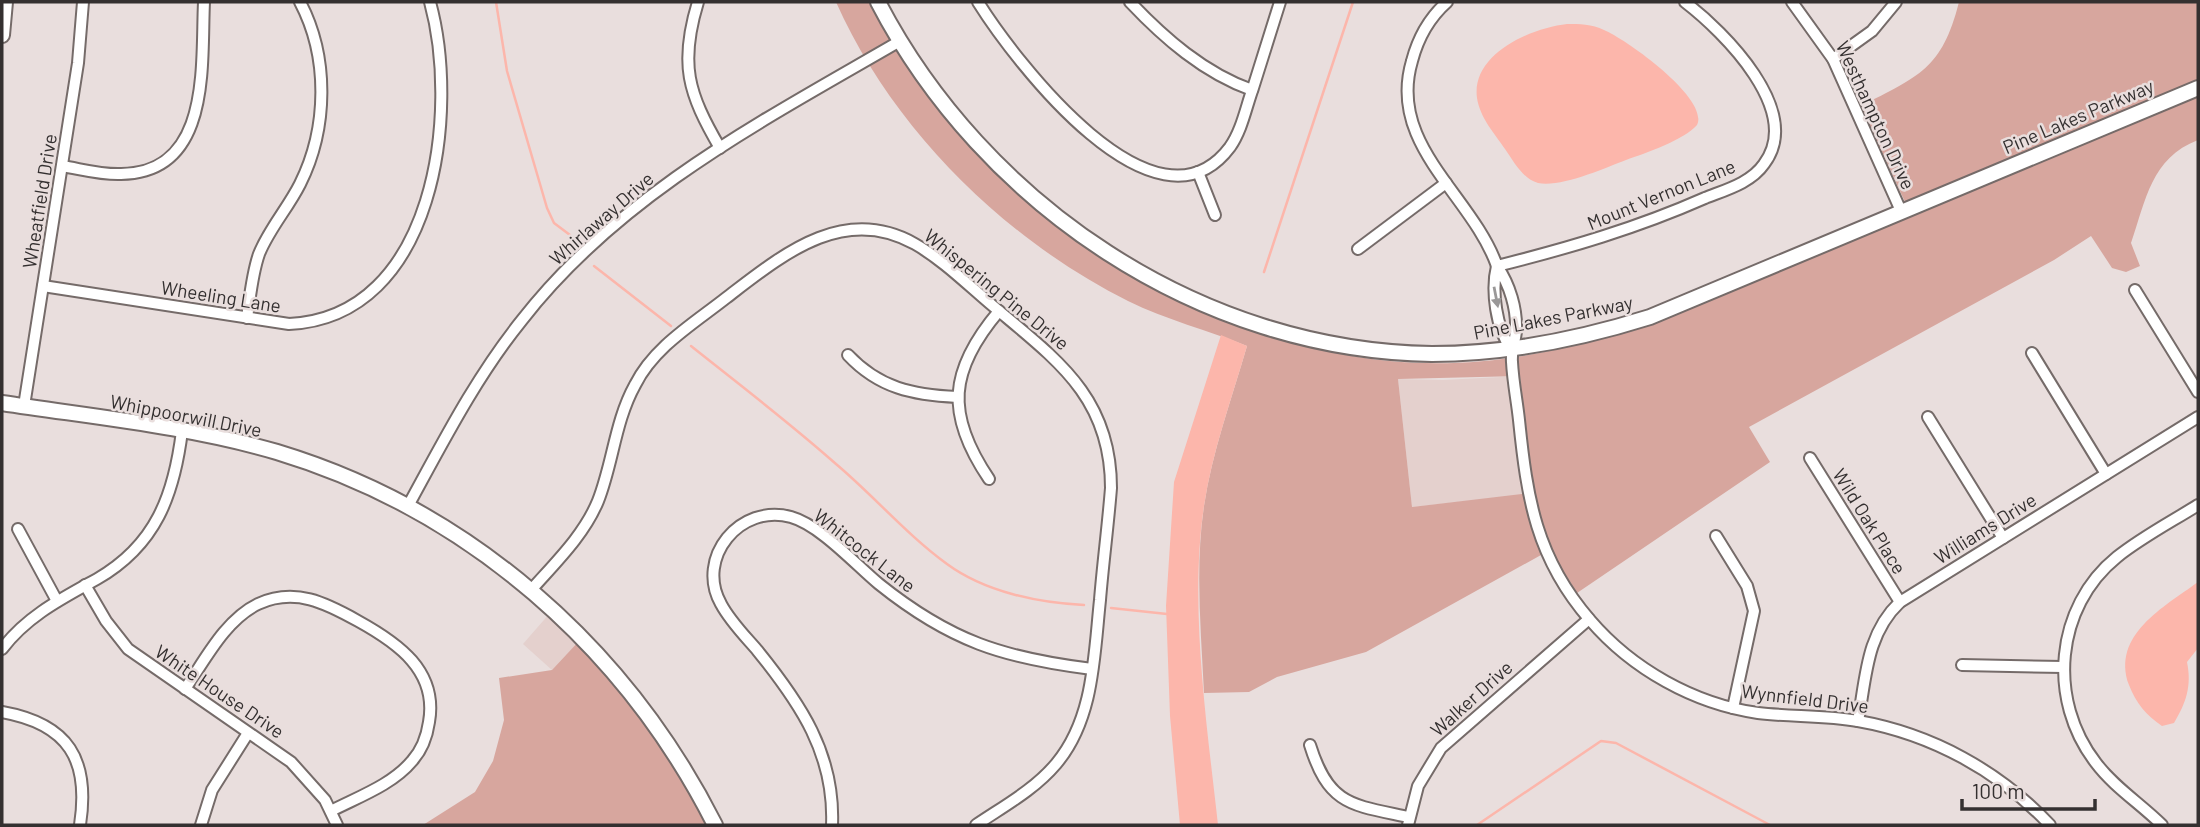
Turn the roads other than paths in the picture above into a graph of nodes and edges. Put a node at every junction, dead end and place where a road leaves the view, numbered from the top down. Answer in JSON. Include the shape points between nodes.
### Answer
{"nodes":[{"id":1,"x":5,"y":2,"type":"edge"},
{"id":2,"x":83,"y":2,"type":"edge"},
{"id":3,"x":204,"y":2,"type":"edge"},
{"id":4,"x":300,"y":2,"type":"edge"},
{"id":5,"x":430,"y":2,"type":"edge"},
{"id":6,"x":697,"y":2,"type":"edge"},
{"id":7,"x":878,"y":2,"type":"edge"},
{"id":8,"x":978,"y":2,"type":"edge"},
{"id":9,"x":1130,"y":2,"type":"edge"},
{"id":10,"x":1280,"y":2,"type":"edge"},
{"id":11,"x":1447,"y":2,"type":"edge"},
{"id":12,"x":1685,"y":2,"type":"edge"},
{"id":13,"x":1792,"y":2,"type":"edge"},
{"id":14,"x":1896,"y":2,"type":"edge"},
{"id":15,"x":2,"y":35,"type":"edge"},
{"id":16,"x":900,"y":41,"type":"junction"},
{"id":17,"x":1833,"y":59,"type":"junction"},
{"id":18,"x":2198,"y":88,"type":"edge"},
{"id":19,"x":1252,"y":90,"type":"junction"},
{"id":20,"x":720,"y":148,"type":"junction"},
{"id":21,"x":62,"y":166,"type":"junction"},
{"id":22,"x":1198,"y":172,"type":"junction"},
{"id":23,"x":1446,"y":183,"type":"junction"},
{"id":24,"x":1902,"y":211,"type":"junction"},
{"id":25,"x":1215,"y":215,"type":"dead end"},
{"id":26,"x":1358,"y":249,"type":"dead end"},
{"id":27,"x":1497,"y":267,"type":"junction"},
{"id":28,"x":43,"y":286,"type":"junction"},
{"id":29,"x":2135,"y":290,"type":"dead end"},
{"id":30,"x":999,"y":311,"type":"junction"},
{"id":31,"x":247,"y":318,"type":"junction"},
{"id":32,"x":1511,"y":348,"type":"junction"},
{"id":33,"x":2032,"y":353,"type":"dead end"},
{"id":34,"x":848,"y":355,"type":"dead end"},
{"id":35,"x":2198,"y":392,"type":"edge"},
{"id":36,"x":957,"y":397,"type":"junction"},
{"id":37,"x":2,"y":403,"type":"edge"},
{"id":38,"x":24,"y":406,"type":"junction"},
{"id":39,"x":1928,"y":417,"type":"dead end"},
{"id":40,"x":2198,"y":417,"type":"edge"},
{"id":41,"x":182,"y":431,"type":"junction"},
{"id":42,"x":1810,"y":458,"type":"dead end"},
{"id":43,"x":2106,"y":474,"type":"junction"},
{"id":44,"x":989,"y":479,"type":"dead end"},
{"id":45,"x":2198,"y":505,"type":"edge"},
{"id":46,"x":408,"y":506,"type":"junction"},
{"id":47,"x":18,"y":529,"type":"dead end"},
{"id":48,"x":1716,"y":537,"type":"dead end"},
{"id":49,"x":2003,"y":538,"type":"junction"},
{"id":50,"x":85,"y":585,"type":"junction"},
{"id":51,"x":532,"y":589,"type":"junction"},
{"id":52,"x":57,"y":601,"type":"junction"},
{"id":53,"x":1900,"y":602,"type":"junction"},
{"id":54,"x":1589,"y":620,"type":"junction"},
{"id":55,"x":2,"y":649,"type":"edge"},
{"id":56,"x":1962,"y":665,"type":"dead end"},
{"id":57,"x":2063,"y":667,"type":"junction"},
{"id":58,"x":1092,"y":669,"type":"junction"},
{"id":59,"x":185,"y":689,"type":"junction"},
{"id":60,"x":1732,"y":708,"type":"junction"},
{"id":61,"x":2,"y":712,"type":"edge"},
{"id":62,"x":1858,"y":721,"type":"junction"},
{"id":63,"x":248,"y":733,"type":"junction"},
{"id":64,"x":1310,"y":745,"type":"dead end"},
{"id":65,"x":331,"y":811,"type":"junction"},
{"id":66,"x":1409,"y":821,"type":"edge"},
{"id":67,"x":80,"y":825,"type":"edge"},
{"id":68,"x":201,"y":825,"type":"edge"},
{"id":69,"x":337,"y":825,"type":"edge"},
{"id":70,"x":715,"y":825,"type":"edge"},
{"id":71,"x":832,"y":825,"type":"edge"},
{"id":72,"x":976,"y":825,"type":"edge"},
{"id":73,"x":2050,"y":825,"type":"edge"},
{"id":74,"x":2162,"y":825,"type":"edge"}],
"edges":[{"from":1,"to":15,"type":"street"},
{"from":2,"to":21,"type":"street","name":"Wheatfield Drive"},
{"from":3,"to":21,"type":"street","via":[[198,108],[177,149],[152,167],[125,174]]},
{"from":4,"to":31,"type":"street","via":[[318,55],[319,123],[304,176],[260,253]]},
{"from":5,"to":31,"type":"street","name":"Wheeling Lane","via":[[442,66],[442,128],[427,193],[402,252],[376,288],[338,314],[289,324]]},
{"from":6,"to":20,"type":"street","via":[[687,44],[687,69],[694,100]]},
{"from":7,"to":16,"type":"street","name":"Pine Lakes Parkway"},
{"from":8,"to":22,"type":"street","via":[[1031,73],[1111,148],[1151,173],[1179,176]]},
{"from":9,"to":19,"type":"street","via":[[1196,60]]},
{"from":10,"to":19,"type":"street"},
{"from":11,"to":23,"type":"street","via":[[1418,42],[1407,95],[1416,135]]},
{"from":12,"to":27,"type":"street","name":"Mount Vernon Lane","via":[[1731,46],[1766,96],[1776,129],[1764,165],[1743,182],[1644,224]]},
{"from":13,"to":17,"type":"street","name":"Westhampton Drive"},
{"from":14,"to":17,"type":"street","via":[[1882,22]]},
{"from":16,"to":20,"type":"street","name":"Whirlaway Drive"},
{"from":16,"to":32,"type":"street","name":"Pine Lakes Parkway","via":[[948,111],[1011,178],[1077,233],[1161,283],[1251,321],[1333,343],[1431,354]]},
{"from":17,"to":24,"type":"street","name":"Westhampton Drive"},
{"from":18,"to":24,"type":"street","name":"Pine Lakes Parkway"},
{"from":19,"to":22,"type":"street","via":[[1231,145]]},
{"from":20,"to":46,"type":"street","name":"Whirlaway Drive","via":[[632,209],[587,247],[536,303],[481,377]]},
{"from":21,"to":28,"type":"street","name":"Wheatfield Drive"},
{"from":22,"to":25,"type":"street"},
{"from":23,"to":26,"type":"street"},
{"from":23,"to":27,"type":"street"},
{"from":24,"to":32,"type":"street","name":"Pine Lakes Parkway","via":[[1650,317],[1608,330]]},
{"from":27,"to":32,"type":"street","via":[[1512,300],[1516,328]]},
{"from":28,"to":31,"type":"street","name":"Wheeling Lane"},
{"from":28,"to":38,"type":"street","name":"Wheatfield Drive"},
{"from":29,"to":35,"type":"street"},
{"from":30,"to":36,"type":"street","via":[[968,354]]},
{"from":30,"to":51,"type":"street","name":"Whispering Pine Drive","via":[[935,258],[898,235],[850,230],[801,243],[668,342],[646,368],[624,407],[603,487],[587,523]]},
{"from":30,"to":58,"type":"street","name":"Whispering Pine Drive","via":[[1071,374],[1096,411],[1105,437],[1111,488]]},
{"from":32,"to":54,"type":"street","name":"Wynnfield Drive","via":[[1533,517],[1556,573]]},
{"from":33,"to":43,"type":"street"},
{"from":34,"to":36,"type":"street","via":[[894,388]]},
{"from":36,"to":44,"type":"street","via":[[967,444]]},
{"from":37,"to":38,"type":"street","name":"Whippoorwill Drive"},
{"from":38,"to":41,"type":"street","name":"Whippoorwill Drive"},
{"from":39,"to":49,"type":"street"},
{"from":40,"to":43,"type":"street","name":"Williams Drive"},
{"from":41,"to":46,"type":"street","name":"Whippoorwill Drive","via":[[278,453]]},
{"from":41,"to":50,"type":"street","via":[[174,483],[152,529],[121,563]]},
{"from":42,"to":53,"type":"street","name":"Wild Oak Place"},
{"from":43,"to":49,"type":"street","name":"Williams Drive"},
{"from":45,"to":57,"type":"street","via":[[2116,557],[2094,581],[2068,632]]},
{"from":46,"to":51,"type":"street","name":"Whippoorwill Drive"},
{"from":47,"to":52,"type":"street"},
{"from":48,"to":60,"type":"street","via":[[1747,586],[1754,611]]},
{"from":49,"to":53,"type":"street","name":"Williams Drive"},
{"from":50,"to":52,"type":"street"},
{"from":50,"to":59,"type":"street","name":"White House Drive","via":[[120,640]]},
{"from":51,"to":70,"type":"street","name":"Whippoorwill Drive","via":[[598,653],[638,700]]},
{"from":52,"to":55,"type":"street","via":[[27,622]]},
{"from":53,"to":62,"type":"street","name":"Williams Drive","via":[[1873,641]]},
{"from":54,"to":60,"type":"street","name":"Wynnfield Drive","via":[[1656,676]]},
{"from":54,"to":66,"type":"street","name":"Walker Drive","via":[[1441,748],[1422,777]]},
{"from":56,"to":57,"type":"street"},
{"from":57,"to":74,"type":"street","via":[[2071,714],[2082,741],[2096,763]]},
{"from":58,"to":71,"type":"street","name":"Whitcock Lane","via":[[1019,659],[956,635],[903,603],[798,519],[768,515],[738,526],[718,552],[715,589],[727,614],[812,726],[830,778]]},
{"from":58,"to":72,"type":"street","name":"Whispering Pine Drive","via":[[1083,715],[1058,762],[1034,786]]},
{"from":59,"to":63,"type":"street","name":"White House Drive"},
{"from":59,"to":65,"type":"street","via":[[239,616],[277,598],[327,604],[401,647],[421,670],[429,693],[430,716],[422,745],[398,775]]},
{"from":60,"to":62,"type":"street","name":"Wynnfield Drive"},
{"from":61,"to":67,"type":"street","via":[[43,724],[70,748],[83,783]]},
{"from":62,"to":73,"type":"street","name":"Wynnfield Drive","via":[[1917,737],[1964,758],[2006,786]]},
{"from":63,"to":65,"type":"street","name":"White House Drive","via":[[292,762]]},
{"from":63,"to":68,"type":"street","via":[[212,790]]},
{"from":64,"to":66,"type":"street","via":[[1324,781],[1338,796]]},
{"from":65,"to":69,"type":"street","name":"White House Drive"}]}
